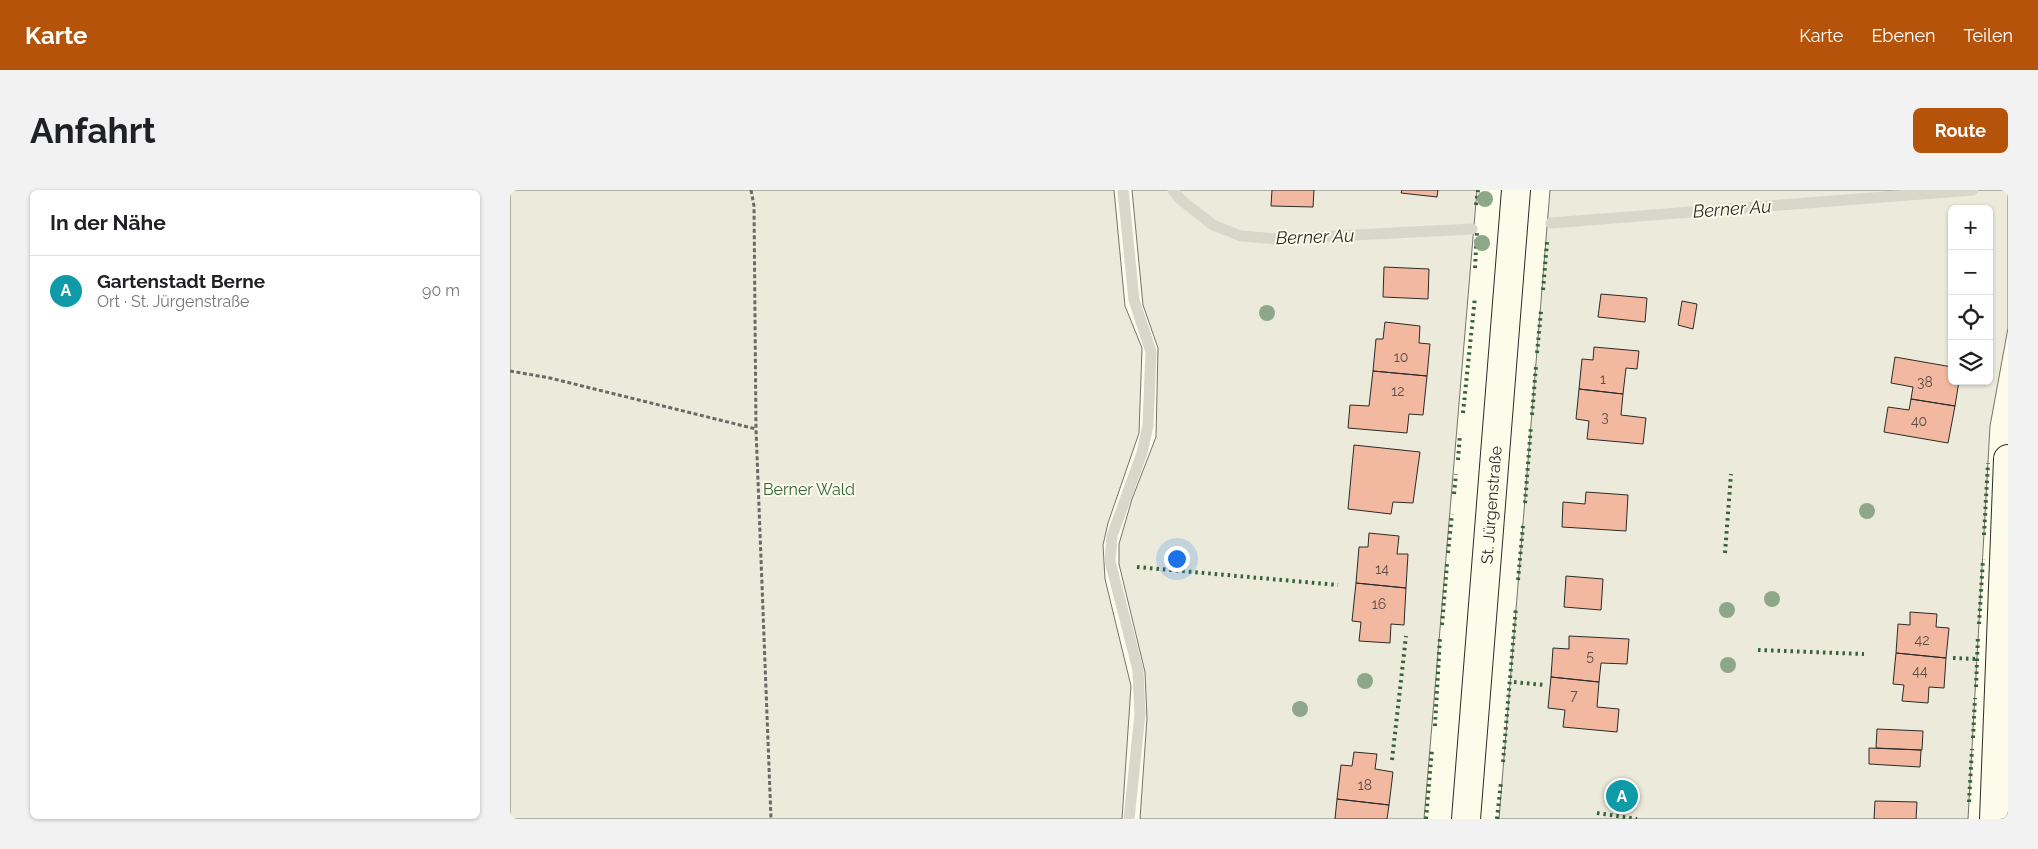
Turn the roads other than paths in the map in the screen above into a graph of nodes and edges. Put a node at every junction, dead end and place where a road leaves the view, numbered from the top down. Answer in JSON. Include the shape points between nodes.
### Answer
{"nodes":[{"id":1,"x":1516,"y":190,"type":"edge"},
{"id":2,"x":2008,"y":459,"type":"edge"},
{"id":3,"x":1466,"y":819,"type":"edge"},
{"id":4,"x":1994,"y":819,"type":"edge"}],
"edges":[{"from":1,"to":3,"type":"street","name":"St. Jürgenstraße"},
{"from":2,"to":4,"type":"street"}]}
